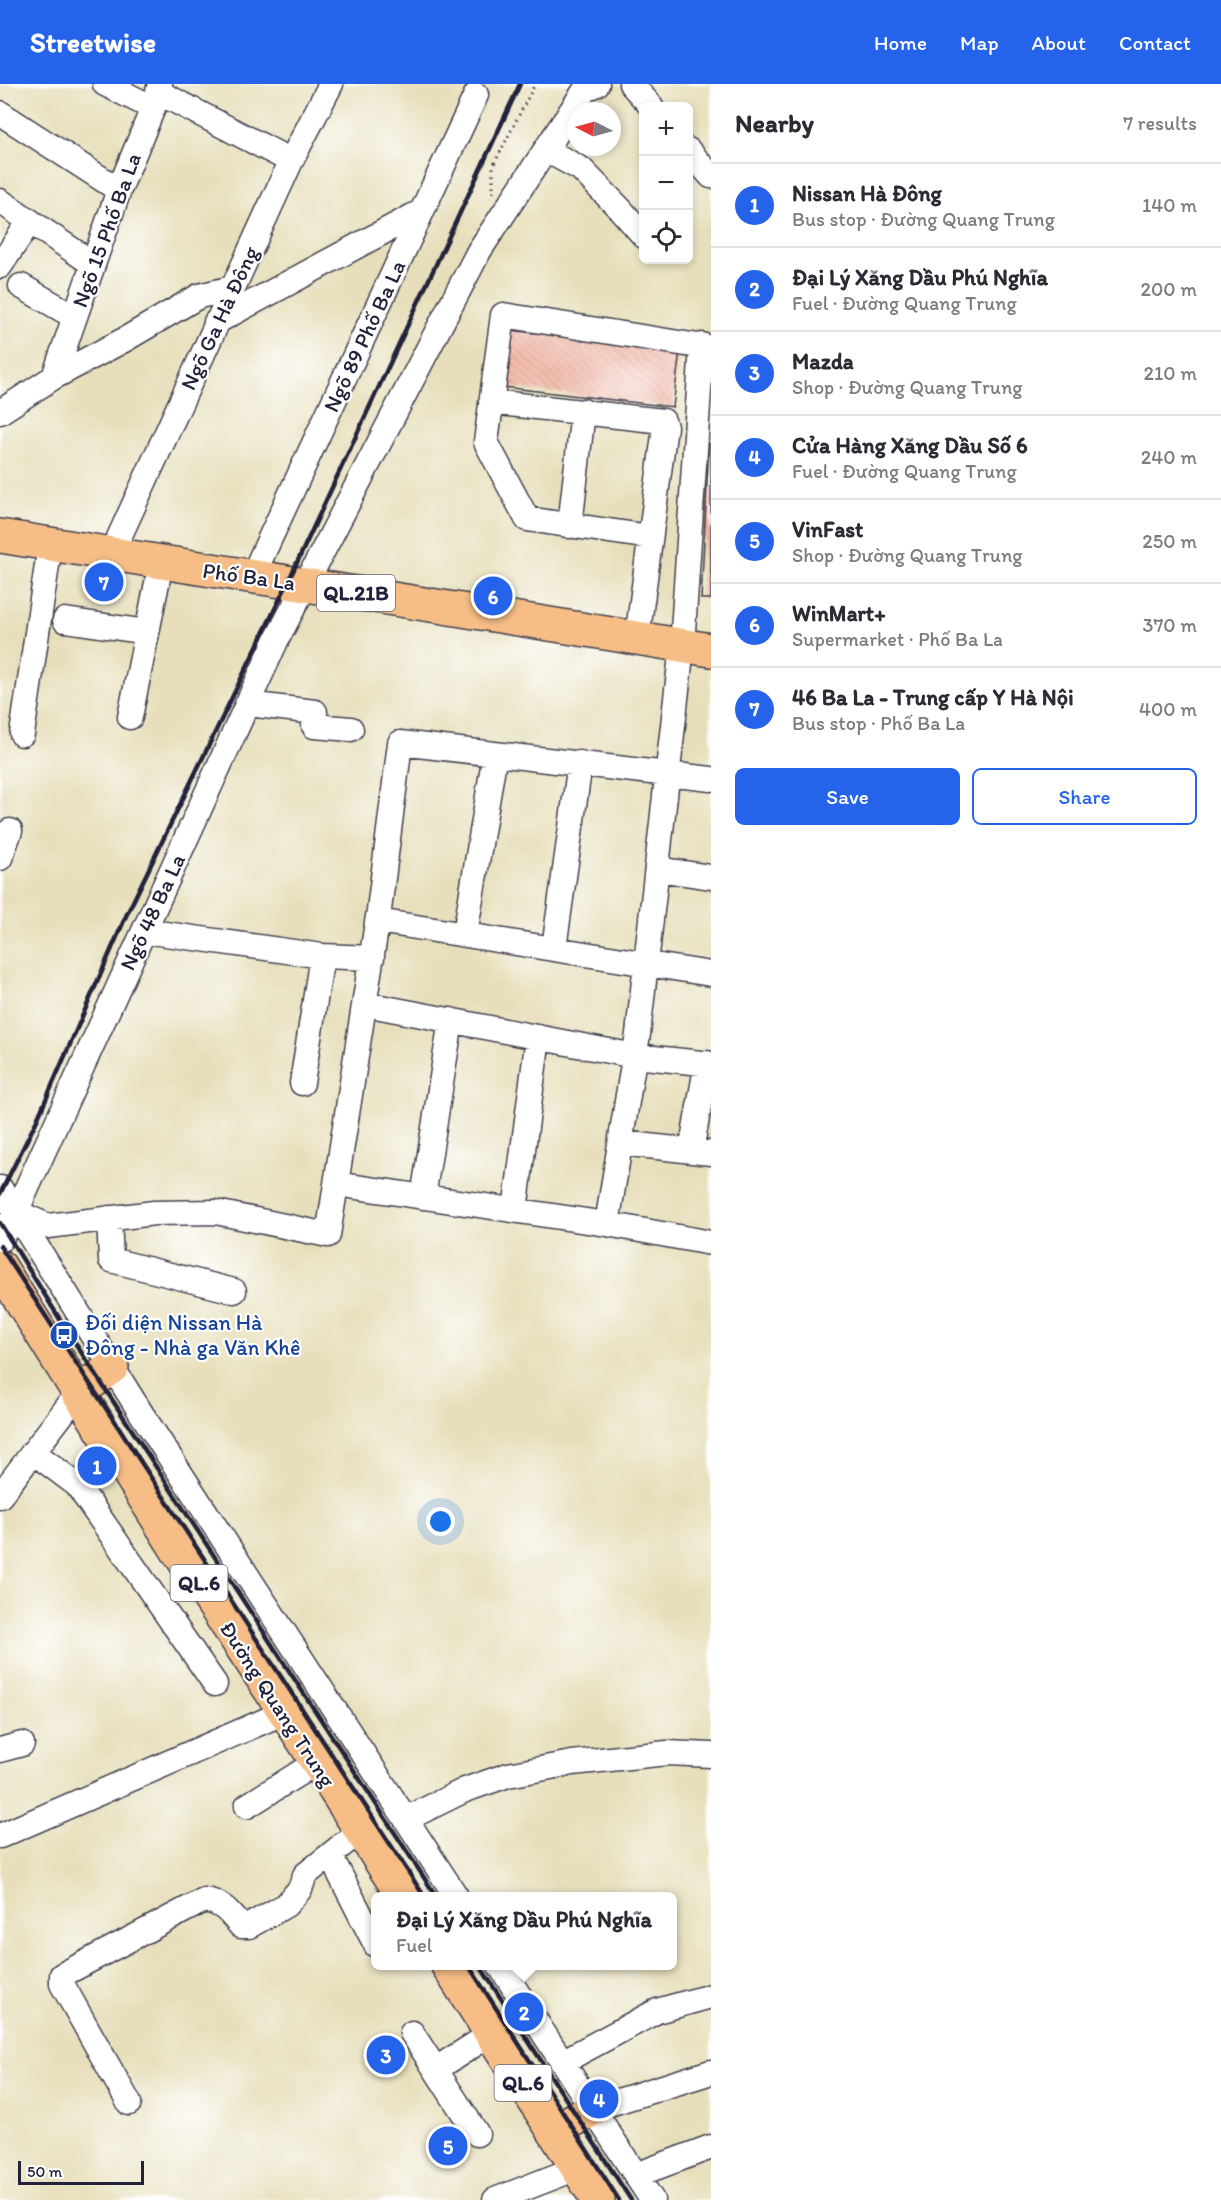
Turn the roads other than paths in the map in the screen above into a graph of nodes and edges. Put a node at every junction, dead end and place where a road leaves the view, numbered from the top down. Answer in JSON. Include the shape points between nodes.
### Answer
{"nodes":[{"id":1,"x":105,"y":84,"type":"edge"},
{"id":2,"x":331,"y":84,"type":"edge"},
{"id":3,"x":632,"y":84,"type":"edge"},
{"id":4,"x":590,"y":86,"type":"edge"},
{"id":5,"x":157,"y":94,"type":"edge"},
{"id":6,"x":476,"y":95,"type":"dead end"},
{"id":7,"x":648,"y":102,"type":"edge"},
{"id":8,"x":0,"y":113,"type":"edge"},
{"id":9,"x":546,"y":150,"type":"junction"},
{"id":10,"x":693,"y":156,"type":"edge"},
{"id":11,"x":291,"y":161,"type":"junction"},
{"id":12,"x":711,"y":176,"type":"edge"},
{"id":13,"x":119,"y":190,"type":"junction"},
{"id":14,"x":0,"y":201,"type":"edge"},
{"id":15,"x":422,"y":211,"type":"junction"},
{"id":16,"x":30,"y":221,"type":"junction"},
{"id":17,"x":639,"y":230,"type":"edge"},
{"id":18,"x":93,"y":264,"type":"junction"},
{"id":19,"x":0,"y":266,"type":"edge"},
{"id":20,"x":21,"y":286,"type":"dead end"},
{"id":21,"x":233,"y":288,"type":"junction"},
{"id":22,"x":75,"y":317,"type":"junction"},
{"id":23,"x":216,"y":322,"type":"junction"},
{"id":24,"x":706,"y":347,"type":"edge"},
{"id":25,"x":54,"y":377,"type":"junction"},
{"id":26,"x":491,"y":402,"type":"junction"},
{"id":27,"x":583,"y":411,"type":"junction"},
{"id":28,"x":0,"y":412,"type":"edge"},
{"id":29,"x":570,"y":526,"type":"junction"},
{"id":30,"x":0,"y":536,"type":"edge"},
{"id":31,"x":650,"y":537,"type":"junction"},
{"id":32,"x":50,"y":545,"type":"junction"},
{"id":33,"x":111,"y":555,"type":"junction"},
{"id":34,"x":161,"y":563,"type":"junction"},
{"id":35,"x":252,"y":577,"type":"junction"},
{"id":36,"x":305,"y":584,"type":"junction"},
{"id":37,"x":65,"y":620,"type":"dead end"},
{"id":38,"x":147,"y":632,"type":"junction"},
{"id":39,"x":637,"y":639,"type":"junction"},
{"id":40,"x":696,"y":648,"type":"edge"},
{"id":41,"x":248,"y":704,"type":"junction"},
{"id":42,"x":130,"y":717,"type":"dead end"},
{"id":43,"x":351,"y":729,"type":"dead end"},
{"id":44,"x":22,"y":734,"type":"dead end"},
{"id":45,"x":495,"y":754,"type":"junction"},
{"id":46,"x":580,"y":763,"type":"junction"},
{"id":47,"x":668,"y":773,"type":"junction"},
{"id":48,"x":711,"y":779,"type":"edge"},
{"id":49,"x":10,"y":831,"type":"dead end"},
{"id":50,"x":0,"y":858,"type":"edge"},
{"id":51,"x":657,"y":869,"type":"junction"},
{"id":52,"x":711,"y":877,"type":"edge"},
{"id":53,"x":378,"y":921,"type":"junction"},
{"id":54,"x":144,"y":931,"type":"junction"},
{"id":55,"x":465,"y":934,"type":"junction"},
{"id":56,"x":554,"y":948,"type":"junction"},
{"id":57,"x":322,"y":956,"type":"junction"},
{"id":58,"x":372,"y":958,"type":"junction"},
{"id":59,"x":646,"y":964,"type":"junction"},
{"id":60,"x":711,"y":974,"type":"edge"},
{"id":61,"x":364,"y":1004,"type":"junction"},
{"id":62,"x":451,"y":1020,"type":"junction"},
{"id":63,"x":538,"y":1037,"type":"junction"},
{"id":64,"x":635,"y":1056,"type":"junction"},
{"id":65,"x":709,"y":1064,"type":"edge"},
{"id":66,"x":302,"y":1083,"type":"dead end"},
{"id":67,"x":621,"y":1143,"type":"junction"},
{"id":68,"x":701,"y":1152,"type":"edge"},
{"id":69,"x":336,"y":1184,"type":"junction"},
{"id":70,"x":0,"y":1188,"type":"edge"},
{"id":71,"x":423,"y":1197,"type":"junction"},
{"id":72,"x":515,"y":1210,"type":"junction"},
{"id":73,"x":15,"y":1212,"type":"junction"},
{"id":74,"x":109,"y":1218,"type":"junction"},
{"id":75,"x":607,"y":1224,"type":"junction"},
{"id":76,"x":0,"y":1240,"type":"edge"},
{"id":77,"x":711,"y":1243,"type":"edge"},
{"id":78,"x":0,"y":1267,"type":"edge"},
{"id":79,"x":234,"y":1291,"type":"dead end"},
{"id":80,"x":112,"y":1366,"type":"junction"},
{"id":81,"x":78,"y":1393,"type":"junction"},
{"id":82,"x":33,"y":1452,"type":"junction"},
{"id":83,"x":0,"y":1496,"type":"edge"},
{"id":84,"x":215,"y":1684,"type":"dead end"},
{"id":85,"x":285,"y":1712,"type":"junction"},
{"id":86,"x":711,"y":1755,"type":"edge"},
{"id":87,"x":317,"y":1762,"type":"junction"},
{"id":88,"x":247,"y":1806,"type":"dead end"},
{"id":89,"x":406,"y":1819,"type":"junction"},
{"id":90,"x":361,"y":1830,"type":"junction"},
{"id":91,"x":0,"y":1836,"type":"edge"},
{"id":92,"x":330,"y":1855,"type":"junction"},
{"id":93,"x":400,"y":1892,"type":"edge"},
{"id":94,"x":453,"y":1892,"type":"edge"},
{"id":95,"x":371,"y":1937,"type":"edge"},
{"id":96,"x":451,"y":1970,"type":"edge"},
{"id":97,"x":503,"y":1970,"type":"edge"},
{"id":98,"x":711,"y":1996,"type":"edge"},
{"id":99,"x":412,"y":2033,"type":"dead end"},
{"id":100,"x":491,"y":2034,"type":"junction"},
{"id":101,"x":562,"y":2062,"type":"junction"},
{"id":102,"x":436,"y":2069,"type":"junction"},
{"id":103,"x":711,"y":2072,"type":"edge"},
{"id":104,"x":129,"y":2103,"type":"dead end"},
{"id":105,"x":593,"y":2109,"type":"junction"},
{"id":106,"x":554,"y":2131,"type":"junction"},
{"id":107,"x":477,"y":2134,"type":"dead end"},
{"id":108,"x":711,"y":2147,"type":"edge"},
{"id":109,"x":577,"y":2168,"type":"junction"},
{"id":110,"x":636,"y":2175,"type":"junction"},
{"id":111,"x":495,"y":2200,"type":"edge"},
{"id":112,"x":598,"y":2200,"type":"edge"},
{"id":113,"x":652,"y":2200,"type":"edge"}],
"edges":[{"from":1,"to":5,"type":"street"},
{"from":2,"to":11,"type":"street","name":"Ngõ Ga Hà Đông"},
{"from":3,"to":7,"type":"street"},
{"from":4,"to":9,"type":"street","name":"Ngõ 48 Ba La"},
{"from":5,"to":11,"type":"street"},
{"from":5,"to":13,"type":"street","name":"Ngõ 15 Phố Ba La"},
{"from":6,"to":15,"type":"street","name":"Ngõ 89 Phố Ba La"},
{"from":8,"to":13,"type":"street"},
{"from":9,"to":17,"type":"street","via":[[581,169]]},
{"from":9,"to":36,"type":"street","name":"Ngõ 48 Ba La","via":[[479,251]]},
{"from":10,"to":12,"type":"street"},
{"from":11,"to":21,"type":"street","name":"Ngõ Ga Hà Đông"},
{"from":13,"to":18,"type":"street","name":"Ngõ 15 Phố Ba La"},
{"from":14,"to":16,"type":"street"},
{"from":15,"to":23,"type":"street"},
{"from":15,"to":35,"type":"street","name":"Ngõ 89 Phố Ba La"},
{"from":16,"to":18,"type":"street"},
{"from":16,"to":19,"type":"street"},
{"from":18,"to":22,"type":"street","name":"Ngõ 15 Phố Ba La"},
{"from":20,"to":22,"type":"street"},
{"from":21,"to":23,"type":"street","name":"Ngõ Ga Hà Đông"},
{"from":21,"to":25,"type":"street","via":[[199,296]]},
{"from":22,"to":25,"type":"street","name":"Ngõ 15 Phố Ba La"},
{"from":23,"to":33,"type":"street","name":"Ngõ Ga Hà Đông"},
{"from":24,"to":26,"type":"street","via":[[503,315]]},
{"from":24,"to":40,"type":"street"},
{"from":25,"to":28,"type":"street"},
{"from":26,"to":27,"type":"street"},
{"from":26,"to":29,"type":"street","via":[[486,442],[527,519]]},
{"from":27,"to":29,"type":"street"},
{"from":27,"to":31,"type":"street","via":[[659,420],[665,424]]},
{"from":29,"to":31,"type":"street"},
{"from":30,"to":32,"type":"highway","name":"Phố Ba La","number":"QL.21B"},
{"from":31,"to":39,"type":"street"},
{"from":32,"to":33,"type":"highway","name":"Phố Ba La","number":"QL.21B"},
{"from":32,"to":44,"type":"street"},
{"from":33,"to":34,"type":"highway","name":"Phố Ba La","number":"QL.21B"},
{"from":34,"to":35,"type":"highway","name":"Phố Ba La","number":"QL.21B"},
{"from":34,"to":38,"type":"street"},
{"from":35,"to":36,"type":"highway","name":"Phố Ba La","number":"QL.21B"},
{"from":36,"to":39,"type":"highway","name":"Phố Ba La","number":"QL.21B"},
{"from":36,"to":41,"type":"street","name":"Ngõ 48 Ba La"},
{"from":37,"to":38,"type":"street"},
{"from":38,"to":42,"type":"street"},
{"from":39,"to":40,"type":"highway","name":"Phố Ba La","number":"QL.21B"},
{"from":40,"to":47,"type":"street"},
{"from":41,"to":43,"type":"street","via":[[315,712],[314,726]]},
{"from":41,"to":54,"type":"street","name":"Ngõ 48 Ba La"},
{"from":45,"to":46,"type":"street"},
{"from":45,"to":53,"type":"street","via":[[400,743]]},
{"from":45,"to":55,"type":"street"},
{"from":46,"to":47,"type":"street"},
{"from":46,"to":56,"type":"street"},
{"from":47,"to":48,"type":"street"},
{"from":47,"to":51,"type":"street"},
{"from":49,"to":50,"type":"street"},
{"from":51,"to":52,"type":"street"},
{"from":51,"to":59,"type":"street"},
{"from":53,"to":55,"type":"street"},
{"from":53,"to":58,"type":"street"},
{"from":54,"to":57,"type":"street"},
{"from":54,"to":73,"type":"street","name":"Ngõ 48 Ba La"},
{"from":55,"to":56,"type":"street"},
{"from":56,"to":59,"type":"street"},
{"from":57,"to":58,"type":"street"},
{"from":57,"to":66,"type":"street"},
{"from":58,"to":61,"type":"street"},
{"from":59,"to":60,"type":"street"},
{"from":59,"to":64,"type":"street"},
{"from":61,"to":62,"type":"street"},
{"from":61,"to":69,"type":"street"},
{"from":62,"to":63,"type":"street"},
{"from":62,"to":71,"type":"street"},
{"from":63,"to":64,"type":"street"},
{"from":63,"to":72,"type":"street"},
{"from":64,"to":65,"type":"street"},
{"from":64,"to":67,"type":"street"},
{"from":65,"to":68,"type":"street"},
{"from":67,"to":68,"type":"street"},
{"from":67,"to":75,"type":"street"},
{"from":69,"to":71,"type":"street"},
{"from":69,"to":74,"type":"street","via":[[328,1235],[216,1212],[154,1212]]},
{"from":70,"to":73,"type":"street"},
{"from":71,"to":72,"type":"street"},
{"from":72,"to":75,"type":"street"},
{"from":73,"to":74,"type":"street","via":[[48,1226]]},
{"from":73,"to":76,"type":"street","name":"Ngõ 48 Ba La"},
{"from":73,"to":80,"type":"street"},
{"from":74,"to":79,"type":"street","via":[[111,1260]]},
{"from":75,"to":77,"type":"street"},
{"from":78,"to":81,"type":"highway","name":"Đường Quang Trung","number":"QL.6"},
{"from":80,"to":81,"type":"highway"},
{"from":80,"to":89,"type":"street"},
{"from":81,"to":82,"type":"street"},
{"from":81,"to":85,"type":"highway","name":"Đường Quang Trung","number":"QL.6"},
{"from":82,"to":83,"type":"street"},
{"from":82,"to":84,"type":"street","via":[[77,1485]]},
{"from":85,"to":87,"type":"highway","name":"Đường Quang Trung","number":"QL.6"},
{"from":85,"to":91,"type":"street"},
{"from":86,"to":89,"type":"street","via":[[667,1753],[572,1763],[508,1775],[465,1790]]},
{"from":87,"to":88,"type":"street"},
{"from":87,"to":90,"type":"highway","name":"Đường Quang Trung","number":"QL.6"},
{"from":89,"to":94,"type":"street"},
{"from":90,"to":92,"type":"street"},
{"from":90,"to":93,"type":"highway","name":"Đường Quang Trung","number":"QL.6"},
{"from":92,"to":95,"type":"street"},
{"from":92,"to":104,"type":"street","via":[[306,1875],[286,1905],[249,1926],[241,1926],[215,1901],[204,1900],[62,1975],[62,1984]]},
{"from":96,"to":100,"type":"highway","number":"QL.6"},
{"from":97,"to":101,"type":"street"},
{"from":98,"to":101,"type":"street","via":[[657,2011]]},
{"from":99,"to":102,"type":"street"},
{"from":100,"to":102,"type":"street"},
{"from":100,"to":106,"type":"highway","number":"QL.6"},
{"from":101,"to":105,"type":"street"},
{"from":102,"to":107,"type":"street"},
{"from":103,"to":105,"type":"street"},
{"from":105,"to":106,"type":"highway"},
{"from":105,"to":110,"type":"street"},
{"from":106,"to":109,"type":"highway","number":"QL.6"},
{"from":108,"to":110,"type":"street"},
{"from":109,"to":111,"type":"street"},
{"from":109,"to":112,"type":"highway","number":"QL.6"},
{"from":110,"to":113,"type":"street"}]}
